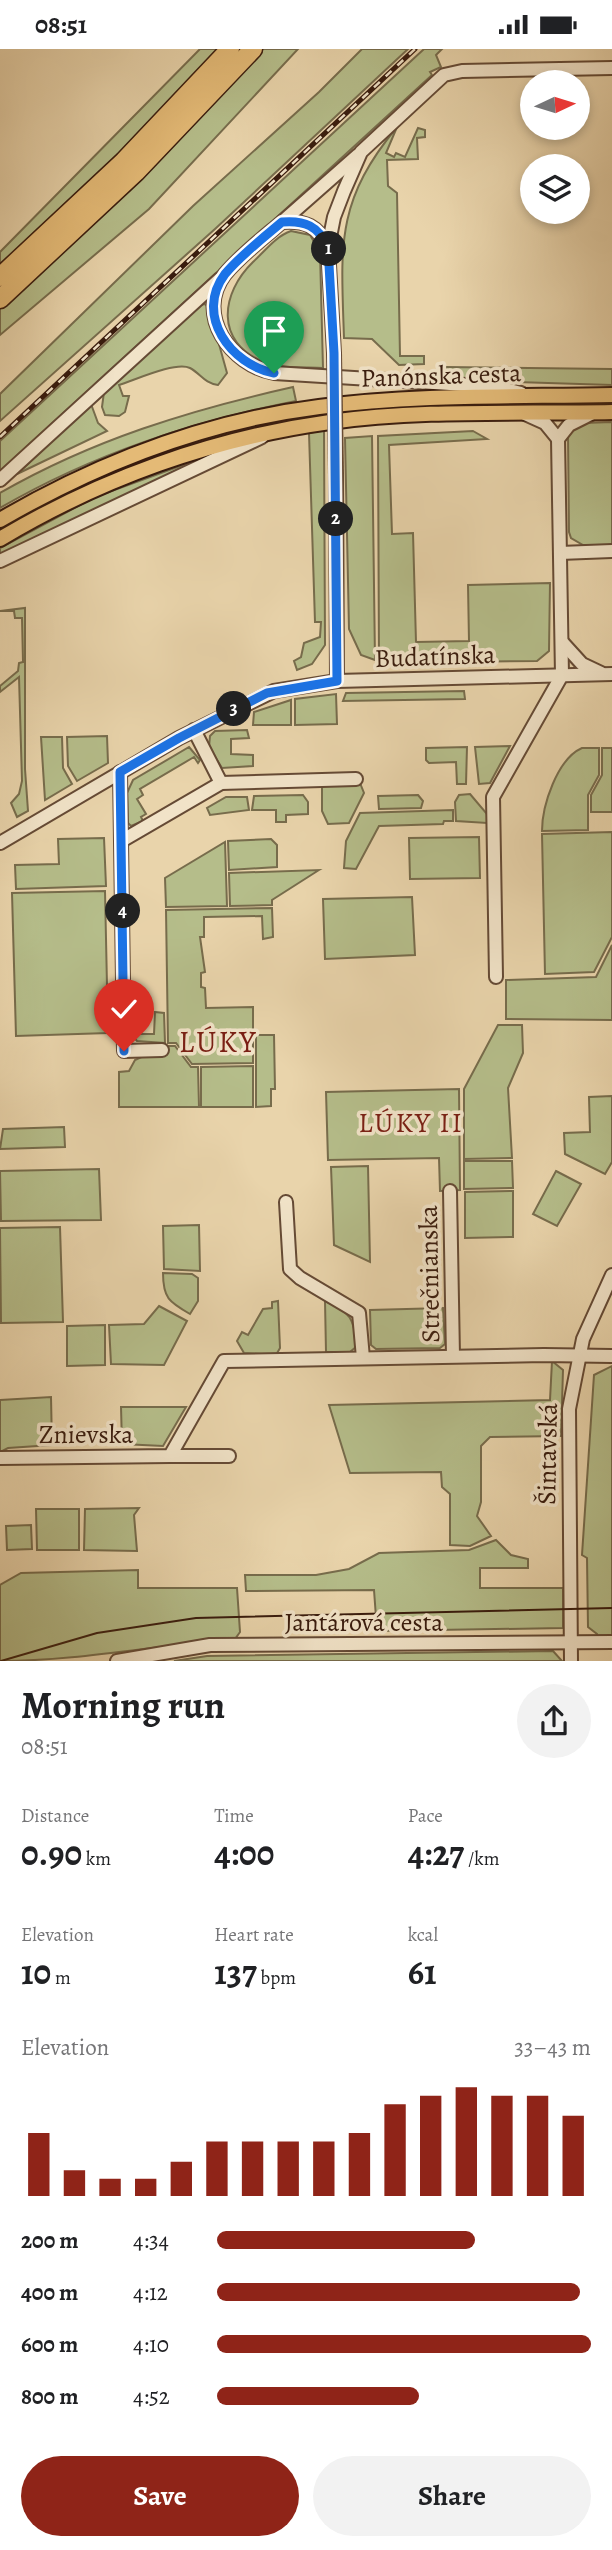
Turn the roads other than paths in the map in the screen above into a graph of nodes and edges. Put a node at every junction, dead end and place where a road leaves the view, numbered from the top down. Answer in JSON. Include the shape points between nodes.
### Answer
{"nodes":[{"id":1,"x":230,"y":49,"type":"edge"},
{"id":2,"x":253,"y":49,"type":"edge"},
{"id":3,"x":612,"y":68,"type":"edge"},
{"id":4,"x":361,"y":152,"type":"junction"},
{"id":5,"x":282,"y":222,"type":"junction"},
{"id":6,"x":328,"y":247,"type":"junction"},
{"id":7,"x":226,"y":274,"type":"junction"},
{"id":8,"x":0,"y":277,"type":"edge"},
{"id":9,"x":0,"y":299,"type":"edge"},
{"id":10,"x":612,"y":395,"type":"edge"},
{"id":11,"x":535,"y":396,"type":"junction"},
{"id":12,"x":612,"y":412,"type":"edge"},
{"id":13,"x":593,"y":413,"type":"junction"},
{"id":14,"x":525,"y":414,"type":"junction"},
{"id":15,"x":269,"y":434,"type":"junction"},
{"id":16,"x":558,"y":439,"type":"junction"},
{"id":17,"x":0,"y":480,"type":"edge"},
{"id":18,"x":0,"y":520,"type":"edge"},
{"id":19,"x":0,"y":539,"type":"edge"},
{"id":20,"x":612,"y":551,"type":"edge"},
{"id":21,"x":560,"y":553,"type":"junction"},
{"id":22,"x":0,"y":561,"type":"edge"},
{"id":23,"x":562,"y":642,"type":"junction"},
{"id":24,"x":608,"y":674,"type":"edge"},
{"id":25,"x":562,"y":675,"type":"junction"},
{"id":26,"x":337,"y":681,"type":"junction"},
{"id":27,"x":194,"y":730,"type":"junction"},
{"id":28,"x":120,"y":772,"type":"junction"},
{"id":29,"x":356,"y":779,"type":"dead end"},
{"id":30,"x":221,"y":783,"type":"junction"},
{"id":31,"x":122,"y":840,"type":"junction"},
{"id":32,"x":0,"y":843,"type":"edge"},
{"id":33,"x":496,"y":977,"type":"dead end"},
{"id":34,"x":162,"y":1050,"type":"dead end"},
{"id":35,"x":450,"y":1191,"type":"dead end"},
{"id":36,"x":286,"y":1202,"type":"dead end"},
{"id":37,"x":612,"y":1275,"type":"edge"},
{"id":38,"x":453,"y":1356,"type":"junction"},
{"id":39,"x":612,"y":1356,"type":"edge"},
{"id":40,"x":578,"y":1357,"type":"junction"},
{"id":41,"x":363,"y":1358,"type":"junction"},
{"id":42,"x":224,"y":1361,"type":"joint"},
{"id":43,"x":170,"y":1456,"type":"junction"},
{"id":44,"x":229,"y":1456,"type":"dead end"},
{"id":45,"x":0,"y":1457,"type":"edge"},
{"id":46,"x":612,"y":1642,"type":"edge"},
{"id":47,"x":570,"y":1643,"type":"junction"},
{"id":48,"x":117,"y":1661,"type":"edge"},
{"id":49,"x":571,"y":1661,"type":"edge"}],
"edges":[{"from":1,"to":8,"type":"highway","via":[[124,161]]},
{"from":2,"to":9,"type":"highway","via":[[136,172]]},
{"from":3,"to":4,"type":"street","via":[[444,75]]},
{"from":4,"to":5,"type":"street"},
{"from":4,"to":6,"type":"street","via":[[334,217]]},
{"from":5,"to":6,"type":"street","via":[[312,225]]},
{"from":5,"to":7,"type":"street"},
{"from":6,"to":26,"type":"street","bridge":true,"via":[[334,353]]},
{"from":7,"to":11,"type":"street","via":[[218,291],[219,328],[227,348],[254,367],[274,373],[498,387]]},
{"from":7,"to":17,"type":"street"},
{"from":10,"to":11,"type":"main road","name":"Panónska cesta"},
{"from":11,"to":18,"type":"main road","name":"Panónska cesta","via":[[350,404],[236,423],[125,458]]},
{"from":12,"to":13,"type":"main road","name":"Panónska cesta"},
{"from":13,"to":14,"type":"main road","name":"Panónska cesta"},
{"from":13,"to":16,"type":"street","via":[[569,425]]},
{"from":14,"to":15,"type":"main road","name":"Panónska cesta","via":[[352,420]]},
{"from":14,"to":16,"type":"street","via":[[545,423]]},
{"from":15,"to":19,"type":"main road","name":"Panónska cesta","via":[[140,470],[73,499]]},
{"from":15,"to":22,"type":"street","name":"Panónska cesta"},
{"from":16,"to":21,"type":"street"},
{"from":20,"to":21,"type":"street"},
{"from":21,"to":23,"type":"street"},
{"from":23,"to":24,"type":"street","via":[[582,664]]},
{"from":23,"to":25,"type":"street"},
{"from":24,"to":25,"type":"street","name":"Budatínska"},
{"from":25,"to":26,"type":"street","name":"Budatínska"},
{"from":25,"to":33,"type":"street","via":[[493,797]]},
{"from":26,"to":27,"type":"street","name":"Budatínska","via":[[274,691]]},
{"from":27,"to":28,"type":"street","name":"Budatínska"},
{"from":27,"to":30,"type":"street"},
{"from":28,"to":31,"type":"street"},
{"from":28,"to":32,"type":"street","name":"Budatínska"},
{"from":29,"to":30,"type":"street"},
{"from":30,"to":31,"type":"street"},
{"from":31,"to":34,"type":"street","via":[[124,1051]]},
{"from":35,"to":38,"type":"street","name":"Strečnianska"},
{"from":36,"to":41,"type":"street","via":[[290,1269],[359,1313]]},
{"from":37,"to":40,"type":"street","name":"Šintavská","via":[[597,1302]]},
{"from":38,"to":40,"type":"street","name":"Strečnianska"},
{"from":38,"to":41,"type":"street","name":"Strečnianska"},
{"from":39,"to":40,"type":"street","name":"Strečnianska"},
{"from":40,"to":47,"type":"street","name":"Šintavská","via":[[568,1440]]},
{"from":41,"to":42,"type":"street","name":"Strečnianska"},
{"from":42,"to":43,"type":"street","name":"Znievska"},
{"from":43,"to":44,"type":"street","name":"Znievska"},
{"from":43,"to":45,"type":"street","name":"Znievska"},
{"from":46,"to":47,"type":"street","name":"Jantárová cesta"},
{"from":47,"to":48,"type":"street","name":"Jantárová cesta","via":[[209,1645]]},
{"from":47,"to":49,"type":"street","name":"Šintavská"}]}
